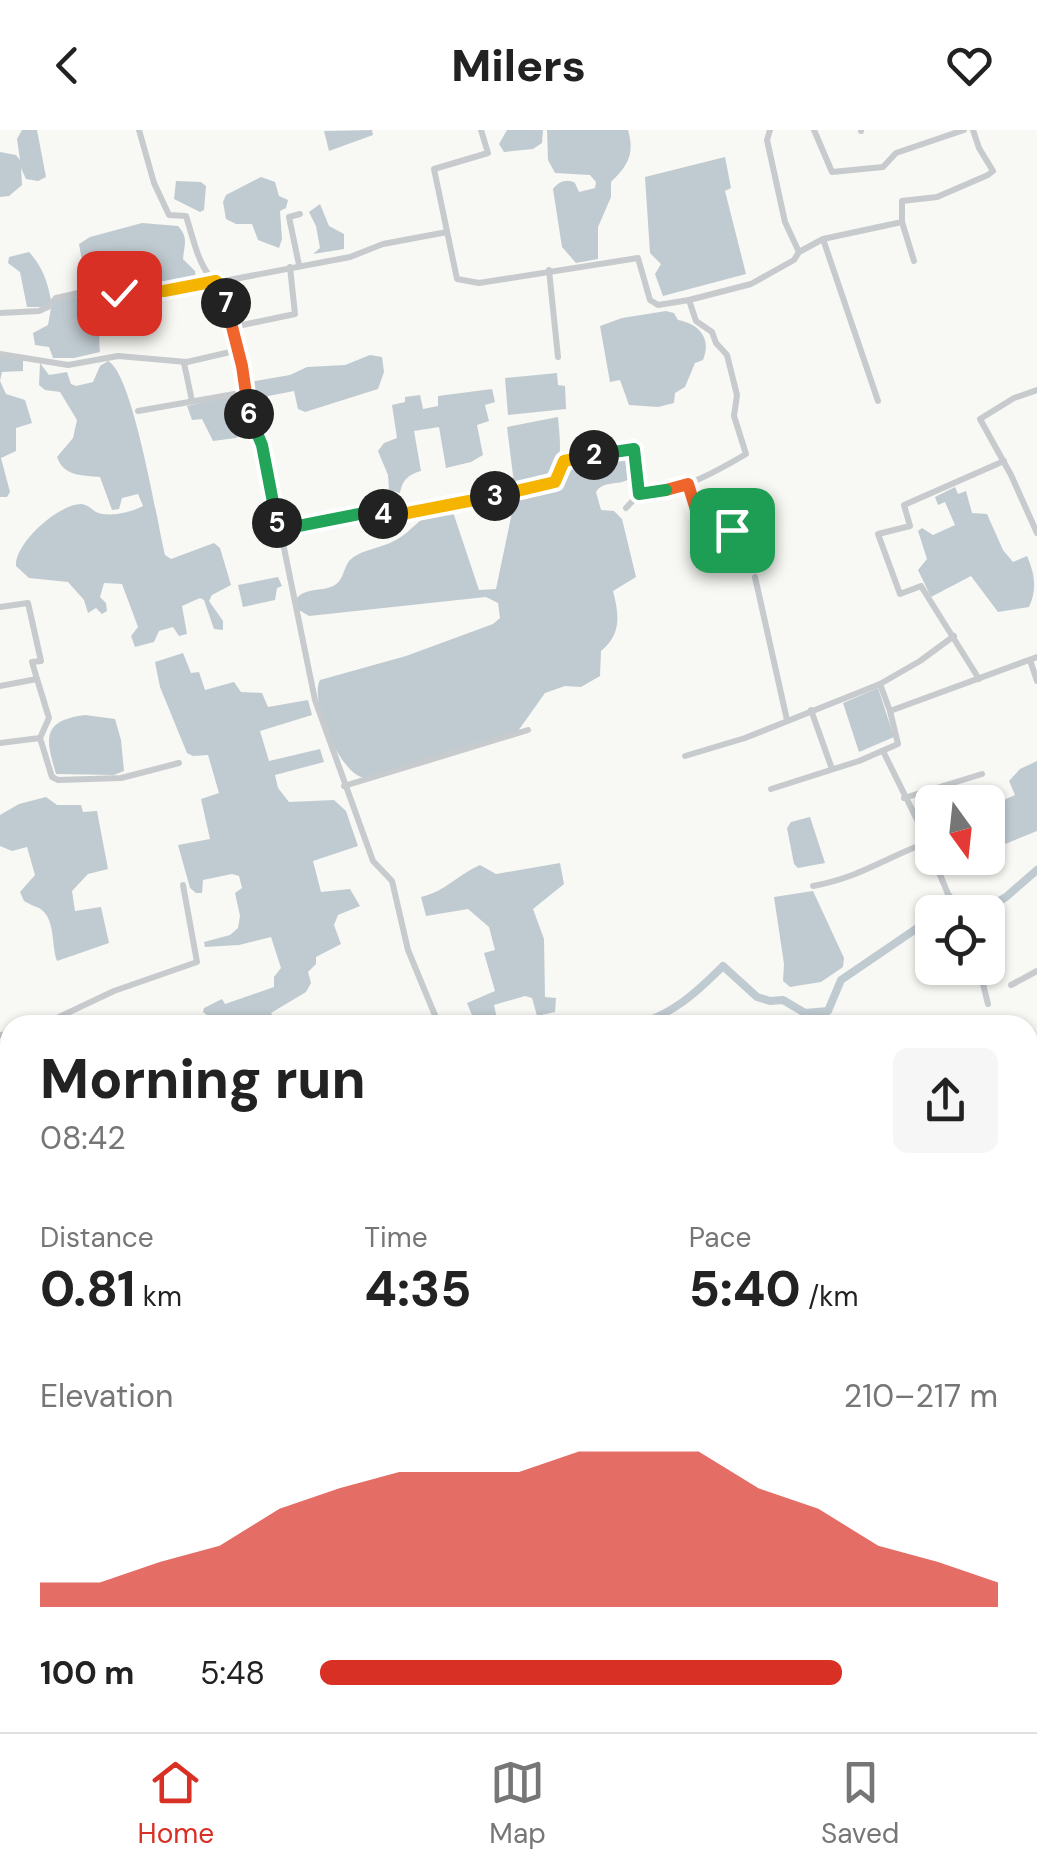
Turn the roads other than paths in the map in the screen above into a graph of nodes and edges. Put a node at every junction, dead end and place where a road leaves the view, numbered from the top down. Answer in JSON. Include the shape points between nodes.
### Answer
{"nodes":[{"id":1,"x":139,"y":130,"type":"edge"},
{"id":2,"x":480,"y":130,"type":"edge"},
{"id":3,"x":770,"y":130,"type":"edge"},
{"id":4,"x":814,"y":130,"type":"edge"},
{"id":5,"x":964,"y":130,"type":"edge"},
{"id":6,"x":972,"y":130,"type":"edge"},
{"id":7,"x":300,"y":214,"type":"dead end"},
{"id":8,"x":902,"y":222,"type":"junction"},
{"id":9,"x":447,"y":232,"type":"junction"},
{"id":10,"x":823,"y":239,"type":"junction"},
{"id":11,"x":799,"y":252,"type":"junction"},
{"id":12,"x":914,"y":261,"type":"dead end"},
{"id":13,"x":295,"y":266,"type":"junction"},
{"id":14,"x":549,"y":270,"type":"junction"},
{"id":15,"x":216,"y":281,"type":"junction"},
{"id":16,"x":690,"y":300,"type":"junction"},
{"id":17,"x":0,"y":314,"type":"edge"},
{"id":18,"x":233,"y":327,"type":"junction"},
{"id":19,"x":239,"y":350,"type":"junction"},
{"id":20,"x":0,"y":354,"type":"edge"},
{"id":21,"x":558,"y":357,"type":"dead end"},
{"id":22,"x":184,"y":362,"type":"junction"},
{"id":23,"x":1037,"y":390,"type":"edge"},
{"id":24,"x":246,"y":392,"type":"junction"},
{"id":25,"x":878,"y":400,"type":"dead end"},
{"id":26,"x":192,"y":401,"type":"junction"},
{"id":27,"x":138,"y":411,"type":"dead end"},
{"id":28,"x":1004,"y":462,"type":"junction"},
{"id":29,"x":688,"y":484,"type":"junction"},
{"id":30,"x":639,"y":494,"type":"junction"},
{"id":31,"x":626,"y":508,"type":"dead end"},
{"id":32,"x":742,"y":528,"type":"dead end"},
{"id":33,"x":278,"y":530,"type":"junction"},
{"id":34,"x":1037,"y":533,"type":"edge"},
{"id":35,"x":756,"y":576,"type":"dead end"},
{"id":36,"x":0,"y":607,"type":"edge"},
{"id":37,"x":954,"y":636,"type":"junction"},
{"id":38,"x":1034,"y":658,"type":"edge"},
{"id":39,"x":979,"y":678,"type":"junction"},
{"id":40,"x":37,"y":679,"type":"junction"},
{"id":41,"x":1037,"y":681,"type":"edge"},
{"id":42,"x":880,"y":684,"type":"junction"},
{"id":43,"x":0,"y":686,"type":"edge"},
{"id":44,"x":812,"y":710,"type":"junction"},
{"id":45,"x":890,"y":711,"type":"junction"},
{"id":46,"x":787,"y":720,"type":"junction"},
{"id":47,"x":528,"y":730,"type":"dead end"},
{"id":48,"x":40,"y":738,"type":"junction"},
{"id":49,"x":0,"y":743,"type":"edge"},
{"id":50,"x":884,"y":751,"type":"junction"},
{"id":51,"x":685,"y":756,"type":"dead end"},
{"id":52,"x":179,"y":762,"type":"dead end"},
{"id":53,"x":832,"y":769,"type":"junction"},
{"id":54,"x":982,"y":774,"type":"dead end"},
{"id":55,"x":344,"y":786,"type":"junction"},
{"id":56,"x":771,"y":789,"type":"dead end"},
{"id":57,"x":904,"y":798,"type":"junction"},
{"id":58,"x":915,"y":818,"type":"edge"},
{"id":59,"x":915,"y":848,"type":"edge"},
{"id":60,"x":183,"y":885,"type":"dead end"},
{"id":61,"x":814,"y":886,"type":"dead end"},
{"id":62,"x":1037,"y":971,"type":"edge"},
{"id":63,"x":983,"y":985,"type":"edge"},
{"id":64,"x":1011,"y":985,"type":"dead end"},
{"id":65,"x":988,"y":1004,"type":"dead end"},
{"id":66,"x":64,"y":1015,"type":"edge"},
{"id":67,"x":435,"y":1015,"type":"edge"}],
"edges":[{"from":1,"to":15,"type":"street","via":[[160,202],[169,214],[186,216]]},
{"from":2,"to":9,"type":"street","via":[[488,153],[434,169]]},
{"from":3,"to":11,"type":"street","via":[[784,222]]},
{"from":4,"to":5,"type":"street","via":[[832,172],[883,167],[896,152]]},
{"from":6,"to":8,"type":"street","via":[[993,171],[937,197],[902,201]]},
{"from":7,"to":13,"type":"street","via":[[289,217]]},
{"from":8,"to":10,"type":"street"},
{"from":8,"to":12,"type":"street"},
{"from":9,"to":13,"type":"street"},
{"from":9,"to":14,"type":"street","via":[[458,279],[480,283]]},
{"from":10,"to":11,"type":"street"},
{"from":10,"to":25,"type":"street"},
{"from":11,"to":16,"type":"street","via":[[751,284]]},
{"from":13,"to":15,"type":"street"},
{"from":13,"to":18,"type":"street","via":[[295,314]]},
{"from":14,"to":16,"type":"street","via":[[638,258],[650,300]]},
{"from":14,"to":21,"type":"street"},
{"from":15,"to":17,"type":"street","via":[[164,291],[84,292],[34,312]]},
{"from":15,"to":18,"type":"street"},
{"from":16,"to":29,"type":"street","via":[[696,321],[727,355],[746,454]]},
{"from":18,"to":19,"type":"street"},
{"from":19,"to":22,"type":"street"},
{"from":19,"to":24,"type":"street"},
{"from":20,"to":22,"type":"street","via":[[68,365],[118,356]]},
{"from":22,"to":26,"type":"street"},
{"from":23,"to":28,"type":"street","via":[[980,419]]},
{"from":24,"to":26,"type":"street"},
{"from":24,"to":33,"type":"street"},
{"from":26,"to":27,"type":"street"},
{"from":28,"to":34,"type":"street"},
{"from":28,"to":37,"type":"street","via":[[904,505],[910,526],[878,534],[900,594],[921,586]]},
{"from":29,"to":30,"type":"street"},
{"from":29,"to":32,"type":"street","via":[[706,542]]},
{"from":30,"to":31,"type":"street"},
{"from":30,"to":33,"type":"street","via":[[634,449],[564,461],[555,482],[520,491]]},
{"from":33,"to":55,"type":"street","via":[[315,700]]},
{"from":35,"to":46,"type":"street"},
{"from":36,"to":40,"type":"street","via":[[28,604],[41,660],[32,662]]},
{"from":37,"to":39,"type":"street"},
{"from":37,"to":42,"type":"street"},
{"from":38,"to":39,"type":"street"},
{"from":38,"to":41,"type":"street"},
{"from":39,"to":45,"type":"street"},
{"from":40,"to":43,"type":"street"},
{"from":40,"to":48,"type":"street","via":[[49,718]]},
{"from":42,"to":44,"type":"street"},
{"from":42,"to":45,"type":"street"},
{"from":44,"to":46,"type":"street"},
{"from":44,"to":53,"type":"street"},
{"from":45,"to":50,"type":"street","via":[[899,740]]},
{"from":46,"to":51,"type":"street"},
{"from":47,"to":55,"type":"street"},
{"from":48,"to":49,"type":"street"},
{"from":48,"to":52,"type":"street","via":[[58,780],[121,778]]},
{"from":50,"to":53,"type":"street"},
{"from":50,"to":57,"type":"street"},
{"from":53,"to":56,"type":"street"},
{"from":54,"to":57,"type":"street"},
{"from":55,"to":67,"type":"street","via":[[374,861],[392,881],[408,950]]},
{"from":57,"to":58,"type":"street"},
{"from":59,"to":61,"type":"street","via":[[860,875]]},
{"from":60,"to":66,"type":"street","via":[[197,962]]},
{"from":62,"to":64,"type":"street"},
{"from":63,"to":65,"type":"street"}]}
